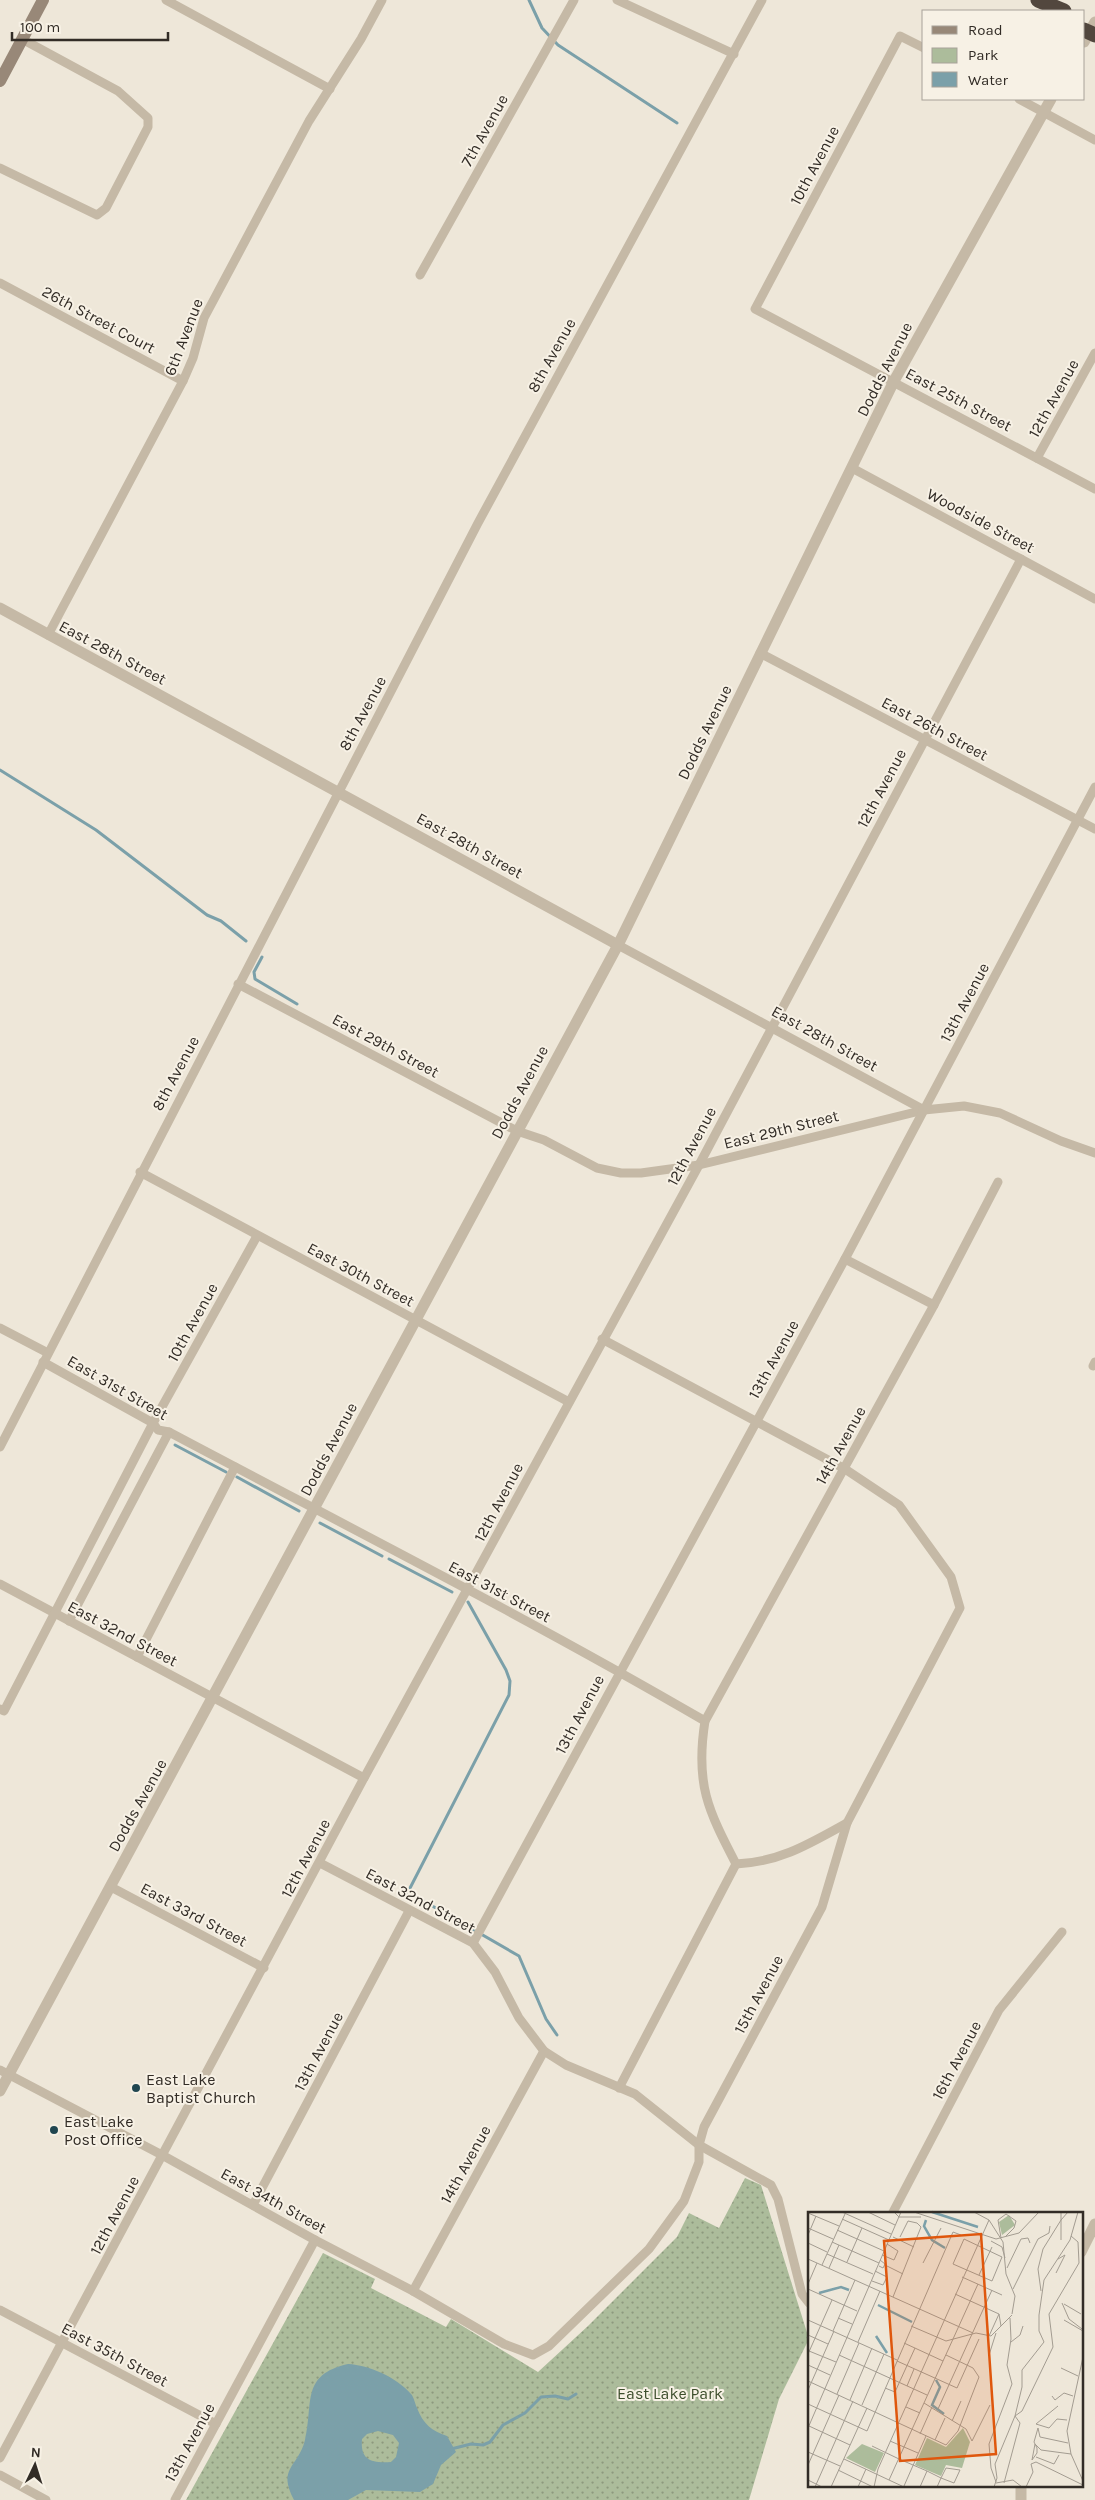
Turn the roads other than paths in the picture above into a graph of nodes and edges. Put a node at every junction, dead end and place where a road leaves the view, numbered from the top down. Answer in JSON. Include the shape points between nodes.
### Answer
{"nodes":[{"id":1,"x":43,"y":0,"type":"edge"},
{"id":2,"x":166,"y":0,"type":"edge"},
{"id":3,"x":382,"y":0,"type":"edge"},
{"id":4,"x":574,"y":0,"type":"edge"},
{"id":5,"x":617,"y":0,"type":"edge"},
{"id":6,"x":762,"y":0,"type":"edge"},
{"id":7,"x":1026,"y":0,"type":"edge"},
{"id":8,"x":1042,"y":6,"type":"edge"},
{"id":9,"x":1060,"y":10,"type":"edge"},
{"id":10,"x":1095,"y":23,"type":"edge"},
{"id":11,"x":22,"y":39,"type":"junction"},
{"id":12,"x":1085,"y":40,"type":"edge"},
{"id":13,"x":922,"y":47,"type":"edge"},
{"id":14,"x":734,"y":54,"type":"junction"},
{"id":15,"x":0,"y":81,"type":"edge"},
{"id":16,"x":330,"y":89,"type":"junction"},
{"id":17,"x":1020,"y":100,"type":"edge"},
{"id":18,"x":1050,"y":100,"type":"edge"},
{"id":19,"x":1043,"y":112,"type":"junction"},
{"id":20,"x":1095,"y":140,"type":"edge"},
{"id":21,"x":0,"y":168,"type":"edge"},
{"id":22,"x":420,"y":275,"type":"dead end"},
{"id":23,"x":0,"y":283,"type":"edge"},
{"id":24,"x":755,"y":308,"type":"joint"},
{"id":25,"x":1095,"y":353,"type":"edge"},
{"id":26,"x":183,"y":381,"type":"junction"},
{"id":27,"x":894,"y":381,"type":"junction"},
{"id":28,"x":1037,"y":458,"type":"junction"},
{"id":29,"x":852,"y":468,"type":"junction"},
{"id":30,"x":1095,"y":489,"type":"edge"},
{"id":31,"x":1021,"y":559,"type":"junction"},
{"id":32,"x":1095,"y":600,"type":"edge"},
{"id":33,"x":0,"y":608,"type":"edge"},
{"id":34,"x":48,"y":635,"type":"junction"},
{"id":35,"x":760,"y":653,"type":"junction"},
{"id":36,"x":924,"y":740,"type":"junction"},
{"id":37,"x":1095,"y":787,"type":"edge"},
{"id":38,"x":337,"y":791,"type":"junction"},
{"id":39,"x":1077,"y":820,"type":"junction"},
{"id":40,"x":1095,"y":830,"type":"edge"},
{"id":41,"x":618,"y":945,"type":"junction"},
{"id":42,"x":238,"y":984,"type":"junction"},
{"id":43,"x":771,"y":1027,"type":"junction"},
{"id":44,"x":924,"y":1110,"type":"junction"},
{"id":45,"x":516,"y":1131,"type":"junction"},
{"id":46,"x":1095,"y":1153,"type":"edge"},
{"id":47,"x":698,"y":1165,"type":"junction"},
{"id":48,"x":140,"y":1172,"type":"junction"},
{"id":49,"x":998,"y":1182,"type":"dead end"},
{"id":50,"x":257,"y":1236,"type":"junction"},
{"id":51,"x":845,"y":1259,"type":"junction"},
{"id":52,"x":934,"y":1305,"type":"junction"},
{"id":53,"x":416,"y":1320,"type":"junction"},
{"id":54,"x":0,"y":1328,"type":"edge"},
{"id":55,"x":602,"y":1340,"type":"junction"},
{"id":56,"x":46,"y":1358,"type":"junction"},
{"id":57,"x":569,"y":1402,"type":"junction"},
{"id":58,"x":756,"y":1422,"type":"junction"},
{"id":59,"x":153,"y":1423,"type":"junction"},
{"id":60,"x":169,"y":1432,"type":"junction"},
{"id":61,"x":0,"y":1447,"type":"edge"},
{"id":62,"x":235,"y":1467,"type":"junction"},
{"id":63,"x":845,"y":1469,"type":"junction"},
{"id":64,"x":315,"y":1508,"type":"junction"},
{"id":65,"x":0,"y":1584,"type":"edge"},
{"id":66,"x":467,"y":1591,"type":"junction"},
{"id":67,"x":56,"y":1613,"type":"junction"},
{"id":68,"x":69,"y":1621,"type":"junction"},
{"id":69,"x":137,"y":1657,"type":"junction"},
{"id":70,"x":620,"y":1671,"type":"junction"},
{"id":71,"x":213,"y":1699,"type":"junction"},
{"id":72,"x":0,"y":1709,"type":"edge"},
{"id":73,"x":705,"y":1721,"type":"junction"},
{"id":74,"x":364,"y":1778,"type":"junction"},
{"id":75,"x":846,"y":1823,"type":"junction"},
{"id":76,"x":320,"y":1863,"type":"junction"},
{"id":77,"x":736,"y":1864,"type":"junction"},
{"id":78,"x":111,"y":1887,"type":"junction"},
{"id":79,"x":409,"y":1911,"type":"junction"},
{"id":80,"x":1062,"y":1932,"type":"dead end"},
{"id":81,"x":473,"y":1942,"type":"junction"},
{"id":82,"x":264,"y":1968,"type":"junction"},
{"id":83,"x":544,"y":2051,"type":"junction"},
{"id":84,"x":4,"y":2073,"type":"edge"},
{"id":85,"x":619,"y":2088,"type":"junction"},
{"id":86,"x":0,"y":2091,"type":"edge"},
{"id":87,"x":699,"y":2145,"type":"junction"},
{"id":88,"x":162,"y":2155,"type":"junction"},
{"id":89,"x":253,"y":2205,"type":"junction"},
{"id":90,"x":893,"y":2212,"type":"edge"},
{"id":91,"x":1095,"y":2224,"type":"edge"},
{"id":92,"x":315,"y":2240,"type":"junction"},
{"id":93,"x":1082,"y":2250,"type":"edge"},
{"id":94,"x":413,"y":2291,"type":"junction"},
{"id":95,"x":808,"y":2302,"type":"edge"},
{"id":96,"x":0,"y":2310,"type":"edge"},
{"id":97,"x":63,"y":2344,"type":"junction"},
{"id":98,"x":533,"y":2355,"type":"joint"},
{"id":99,"x":216,"y":2424,"type":"junction"},
{"id":100,"x":0,"y":2458,"type":"edge"},
{"id":101,"x":0,"y":2475,"type":"edge"},
{"id":102,"x":46,"y":2500,"type":"edge"},
{"id":103,"x":175,"y":2500,"type":"edge"}],
"edges":[{"from":1,"to":11,"type":"main road"},
{"from":2,"to":16,"type":"street"},
{"from":3,"to":16,"type":"street","name":"6th Avenue"},
{"from":4,"to":22,"type":"street","name":"7th Avenue"},
{"from":5,"to":14,"type":"street"},
{"from":6,"to":14,"type":"street","name":"8th Avenue"},
{"from":7,"to":8,"type":"highway"},
{"from":8,"to":9,"type":"highway"},
{"from":10,"to":12,"type":"street"},
{"from":11,"to":15,"type":"main road"},
{"from":11,"to":21,"type":"street","via":[[118,91],[148,118],[148,127],[106,208],[97,215]]},
{"from":13,"to":24,"type":"street","name":"10th Avenue","via":[[900,36]]},
{"from":14,"to":38,"type":"street","name":"8th Avenue","via":[[553,383]]},
{"from":16,"to":26,"type":"street","name":"6th Avenue","via":[[309,121],[204,318]]},
{"from":17,"to":19,"type":"street"},
{"from":18,"to":19,"type":"street","name":"Dodds Avenue"},
{"from":19,"to":20,"type":"street"},
{"from":19,"to":27,"type":"street","name":"Dodds Avenue"},
{"from":23,"to":26,"type":"street","name":"26th Street Court"},
{"from":24,"to":27,"type":"street","name":"East 25th Street"},
{"from":25,"to":28,"type":"street","name":"12th Avenue"},
{"from":26,"to":34,"type":"street","name":"6th Avenue"},
{"from":27,"to":28,"type":"street","name":"East 25th Street"},
{"from":27,"to":29,"type":"street","name":"Dodds Avenue"},
{"from":28,"to":30,"type":"street","name":"East 25th Street"},
{"from":29,"to":31,"type":"street","name":"Woodside Street"},
{"from":29,"to":35,"type":"street","name":"Dodds Avenue"},
{"from":31,"to":32,"type":"street","name":"Woodside Street"},
{"from":31,"to":36,"type":"street","name":"12th Avenue"},
{"from":33,"to":34,"type":"street","name":"East 28th Street"},
{"from":34,"to":38,"type":"street","name":"East 28th Street"},
{"from":35,"to":36,"type":"street","name":"East 26th Street"},
{"from":35,"to":41,"type":"street","name":"Dodds Avenue"},
{"from":36,"to":39,"type":"street","name":"East 26th Street"},
{"from":36,"to":43,"type":"street","name":"12th Avenue"},
{"from":37,"to":39,"type":"street","name":"13th Avenue"},
{"from":38,"to":41,"type":"street","name":"East 28th Street"},
{"from":38,"to":42,"type":"street","name":"8th Avenue"},
{"from":39,"to":40,"type":"street","name":"East 26th Street"},
{"from":39,"to":44,"type":"street","name":"13th Avenue"},
{"from":41,"to":43,"type":"street","name":"East 28th Street"},
{"from":41,"to":45,"type":"street","name":"Dodds Avenue"},
{"from":42,"to":45,"type":"street","name":"East 29th Street"},
{"from":42,"to":48,"type":"street","name":"8th Avenue"},
{"from":43,"to":44,"type":"street","name":"East 28th Street"},
{"from":43,"to":47,"type":"street","name":"12th Avenue"},
{"from":44,"to":46,"type":"street","name":"East 29th Street","via":[[964,1106],[1000,1113]]},
{"from":44,"to":47,"type":"street","name":"East 29th Street"},
{"from":44,"to":51,"type":"street","name":"13th Avenue"},
{"from":45,"to":47,"type":"street","name":"East 29th Street","via":[[544,1140],[597,1168],[621,1173]]},
{"from":45,"to":53,"type":"street","name":"Dodds Avenue"},
{"from":47,"to":55,"type":"street","name":"12th Avenue"},
{"from":48,"to":50,"type":"street","name":"East 30th Street"},
{"from":48,"to":56,"type":"street","name":"8th Avenue"},
{"from":49,"to":52,"type":"street","name":"14th Avenue"},
{"from":50,"to":53,"type":"street","name":"East 30th Street"},
{"from":50,"to":59,"type":"street","name":"10th Avenue"},
{"from":51,"to":52,"type":"street"},
{"from":51,"to":58,"type":"street","name":"13th Avenue"},
{"from":52,"to":63,"type":"street","name":"14th Avenue"},
{"from":53,"to":57,"type":"street","name":"East 30th Street"},
{"from":53,"to":64,"type":"street","name":"Dodds Avenue"},
{"from":54,"to":56,"type":"street","name":"East 31st Street"},
{"from":55,"to":57,"type":"street","name":"12th Avenue"},
{"from":55,"to":58,"type":"street"},
{"from":56,"to":59,"type":"street","name":"East 31st Street"},
{"from":56,"to":61,"type":"street","name":"8th Avenue"},
{"from":57,"to":66,"type":"street","name":"12th Avenue"},
{"from":58,"to":63,"type":"street"},
{"from":58,"to":70,"type":"street","name":"13th Avenue"},
{"from":59,"to":60,"type":"street","name":"East 31st Street","via":[[158,1430]]},
{"from":59,"to":67,"type":"street","name":"10th Avenue"},
{"from":60,"to":62,"type":"street","name":"East 31st Street"},
{"from":60,"to":68,"type":"street"},
{"from":62,"to":64,"type":"street","name":"East 31st Street"},
{"from":62,"to":69,"type":"street"},
{"from":63,"to":73,"type":"street","name":"14th Avenue"},
{"from":63,"to":75,"type":"street","name":"15th Avenue","via":[[900,1505],[951,1576],[960,1608]]},
{"from":64,"to":66,"type":"street","name":"East 31st Street"},
{"from":64,"to":71,"type":"street","name":"Dodds Avenue"},
{"from":65,"to":67,"type":"street","name":"East 32nd Street"},
{"from":66,"to":70,"type":"street","name":"East 31st Street"},
{"from":66,"to":74,"type":"street","name":"12th Avenue"},
{"from":67,"to":68,"type":"street","name":"East 32nd Street"},
{"from":67,"to":72,"type":"street","via":[[4,1711]]},
{"from":68,"to":69,"type":"street","name":"East 32nd Street"},
{"from":69,"to":71,"type":"street","name":"East 32nd Street"},
{"from":70,"to":73,"type":"street","name":"East 31st Street"},
{"from":70,"to":81,"type":"street","name":"13th Avenue"},
{"from":71,"to":74,"type":"street","name":"East 32nd Street"},
{"from":71,"to":78,"type":"street","name":"Dodds Avenue"},
{"from":73,"to":77,"type":"street","via":[[700,1753],[703,1786],[714,1821]]},
{"from":74,"to":76,"type":"street","name":"12th Avenue"},
{"from":75,"to":77,"type":"street","via":[[804,1847],[760,1863]]},
{"from":75,"to":87,"type":"street","name":"15th Avenue","via":[[822,1907],[704,2127]]},
{"from":76,"to":79,"type":"street","name":"East 32nd Street"},
{"from":76,"to":82,"type":"street","name":"12th Avenue"},
{"from":77,"to":85,"type":"street"},
{"from":78,"to":82,"type":"street","name":"East 33rd Street"},
{"from":78,"to":84,"type":"street","name":"Dodds Avenue"},
{"from":79,"to":81,"type":"street","name":"East 32nd Street"},
{"from":79,"to":89,"type":"street","name":"13th Avenue"},
{"from":80,"to":90,"type":"street","name":"16th Avenue","via":[[999,2010]]},
{"from":81,"to":83,"type":"street","name":"East 32nd Street","via":[[495,1972],[518,2018]]},
{"from":82,"to":88,"type":"street","name":"12th Avenue"},
{"from":83,"to":85,"type":"street","name":"East 32nd Street","via":[[566,2065]]},
{"from":83,"to":94,"type":"street","name":"14th Avenue"},
{"from":84,"to":86,"type":"street","name":"Dodds Avenue"},
{"from":84,"to":88,"type":"street","name":"East 34th Street"},
{"from":85,"to":87,"type":"street","name":"East 32nd Street","via":[[635,2094]]},
{"from":87,"to":95,"type":"street","name":"East 32nd Street","via":[[771,2185],[778,2199],[802,2294]]},
{"from":87,"to":98,"type":"street","name":"15th Avenue","via":[[699,2162],[684,2201],[649,2249],[549,2346]]},
{"from":88,"to":89,"type":"street","name":"East 34th Street"},
{"from":88,"to":97,"type":"street","name":"12th Avenue"},
{"from":89,"to":92,"type":"street","name":"East 34th Street"},
{"from":91,"to":93,"type":"street"},
{"from":92,"to":94,"type":"street","name":"East 34th Street"},
{"from":92,"to":99,"type":"street","name":"13th Avenue"},
{"from":94,"to":98,"type":"street","name":"East 34th Street","via":[[504,2344]]},
{"from":96,"to":97,"type":"street","name":"East 35th Street"},
{"from":97,"to":99,"type":"street","name":"East 35th Street"},
{"from":97,"to":100,"type":"street","name":"12th Avenue"},
{"from":99,"to":103,"type":"street","name":"13th Avenue"},
{"from":101,"to":102,"type":"street"}]}
